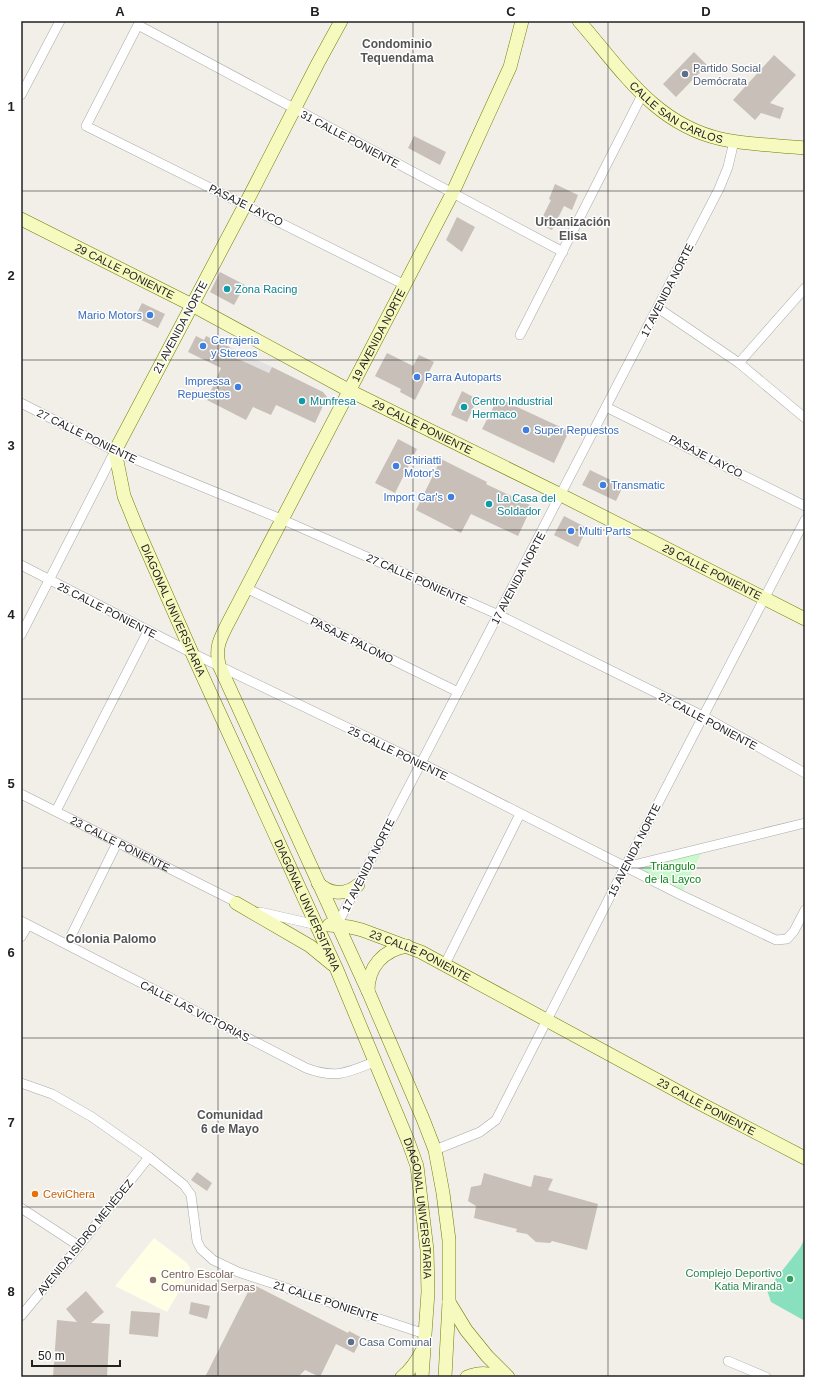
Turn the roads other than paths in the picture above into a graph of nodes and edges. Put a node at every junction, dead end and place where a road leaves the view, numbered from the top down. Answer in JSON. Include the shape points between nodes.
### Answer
{"nodes":[{"id":1,"x":60,"y":21,"type":"edge"},
{"id":2,"x":341,"y":21,"type":"edge"},
{"id":3,"x":578,"y":22,"type":"edge"},
{"id":4,"x":522,"y":23,"type":"edge"},
{"id":5,"x":22,"y":95,"type":"edge"},
{"id":6,"x":642,"y":95,"type":"junction"},
{"id":7,"x":294,"y":110,"type":"junction"},
{"id":8,"x":86,"y":126,"type":"joint"},
{"id":9,"x":734,"y":141,"type":"junction"},
{"id":10,"x":805,"y":148,"type":"edge"},
{"id":11,"x":452,"y":194,"type":"junction"},
{"id":12,"x":246,"y":205,"type":"junction"},
{"id":13,"x":21,"y":219,"type":"edge"},
{"id":14,"x":563,"y":252,"type":"junction"},
{"id":15,"x":405,"y":285,"type":"junction"},
{"id":16,"x":805,"y":288,"type":"edge"},
{"id":17,"x":192,"y":305,"type":"junction"},
{"id":18,"x":658,"y":308,"type":"junction"},
{"id":19,"x":520,"y":335,"type":"dead end"},
{"id":20,"x":739,"y":363,"type":"junction"},
{"id":21,"x":350,"y":391,"type":"junction"},
{"id":22,"x":21,"y":402,"type":"edge"},
{"id":23,"x":606,"y":407,"type":"junction"},
{"id":24,"x":805,"y":418,"type":"edge"},
{"id":25,"x":115,"y":451,"type":"junction"},
{"id":26,"x":561,"y":495,"type":"junction"},
{"id":27,"x":805,"y":506,"type":"edge"},
{"id":28,"x":281,"y":519,"type":"junction"},
{"id":29,"x":805,"y":520,"type":"edge"},
{"id":30,"x":21,"y":565,"type":"edge"},
{"id":31,"x":49,"y":580,"type":"junction"},
{"id":32,"x":246,"y":588,"type":"junction"},
{"id":33,"x":765,"y":599,"type":"junction"},
{"id":34,"x":498,"y":615,"type":"junction"},
{"id":35,"x":805,"y":619,"type":"edge"},
{"id":36,"x":148,"y":631,"type":"junction"},
{"id":37,"x":21,"y":635,"type":"edge"},
{"id":38,"x":192,"y":653,"type":"junction"},
{"id":39,"x":219,"y":666,"type":"junction"},
{"id":40,"x":458,"y":692,"type":"junction"},
{"id":41,"x":703,"y":716,"type":"junction"},
{"id":42,"x":421,"y":763,"type":"junction"},
{"id":43,"x":805,"y":773,"type":"edge"},
{"id":44,"x":21,"y":794,"type":"edge"},
{"id":45,"x":56,"y":811,"type":"junction"},
{"id":46,"x":520,"y":814,"type":"junction"},
{"id":47,"x":805,"y":823,"type":"edge"},
{"id":48,"x":117,"y":843,"type":"junction"},
{"id":49,"x":625,"y":867,"type":"junction"},
{"id":50,"x":318,"y":883,"type":"junction"},
{"id":51,"x":358,"y":885,"type":"junction"},
{"id":52,"x":236,"y":902,"type":"junction"},
{"id":53,"x":805,"y":910,"type":"edge"},
{"id":54,"x":24,"y":923,"type":"edge"},
{"id":55,"x":317,"y":925,"type":"junction"},
{"id":56,"x":337,"y":926,"type":"junction"},
{"id":57,"x":21,"y":937,"type":"edge"},
{"id":58,"x":67,"y":944,"type":"junction"},
{"id":59,"x":407,"y":946,"type":"junction"},
{"id":60,"x":445,"y":964,"type":"junction"},
{"id":61,"x":337,"y":970,"type":"junction"},
{"id":62,"x":368,"y":991,"type":"junction"},
{"id":63,"x":547,"y":1021,"type":"junction"},
{"id":64,"x":374,"y":1062,"type":"junction"},
{"id":65,"x":21,"y":1083,"type":"edge"},
{"id":66,"x":435,"y":1150,"type":"junction"},
{"id":67,"x":149,"y":1156,"type":"junction"},
{"id":68,"x":805,"y":1158,"type":"edge"},
{"id":69,"x":21,"y":1208,"type":"edge"},
{"id":70,"x":79,"y":1246,"type":"junction"},
{"id":71,"x":449,"y":1302,"type":"junction"},
{"id":72,"x":21,"y":1316,"type":"edge"},
{"id":73,"x":425,"y":1339,"type":"junction"},
{"id":74,"x":728,"y":1361,"type":"dead end"},
{"id":75,"x":402,"y":1377,"type":"edge"},
{"id":76,"x":422,"y":1377,"type":"edge"},
{"id":77,"x":445,"y":1377,"type":"edge"},
{"id":78,"x":467,"y":1377,"type":"edge"},
{"id":79,"x":503,"y":1377,"type":"edge"},
{"id":80,"x":508,"y":1377,"type":"edge"},
{"id":81,"x":766,"y":1377,"type":"edge"}],
"edges":[{"from":1,"to":5,"type":"street"},
{"from":2,"to":7,"type":"main road","name":"21 AVENIDA NORTE"},
{"from":3,"to":6,"type":"main road","name":"CALLE SAN CARLOS"},
{"from":4,"to":11,"type":"main road","name":"19 AVENIDA NORTE","via":[[510,67]]},
{"from":6,"to":9,"type":"main road","name":"CALLE SAN CARLOS","via":[[682,125],[700,133]]},
{"from":6,"to":14,"type":"street"},
{"from":7,"to":8,"type":"street","name":"31 CALLE PONIENTE","via":[[138,25]]},
{"from":7,"to":11,"type":"street","name":"31 CALLE PONIENTE"},
{"from":7,"to":12,"type":"main road","name":"21 AVENIDA NORTE"},
{"from":8,"to":12,"type":"street","name":"PASAJE LAYCO"},
{"from":9,"to":10,"type":"main road","name":"CALLE SAN CARLOS"},
{"from":9,"to":18,"type":"street","name":"17 AVENIDA NORTE","via":[[728,167],[719,189]]},
{"from":11,"to":14,"type":"street","name":"31 CALLE PONIENTE"},
{"from":11,"to":15,"type":"main road","name":"19 AVENIDA NORTE"},
{"from":12,"to":15,"type":"street","name":"PASAJE LAYCO"},
{"from":12,"to":17,"type":"main road","name":"21 AVENIDA NORTE"},
{"from":13,"to":17,"type":"main road","name":"29 CALLE PONIENTE"},
{"from":14,"to":19,"type":"street"},
{"from":15,"to":21,"type":"main road","name":"19 AVENIDA NORTE"},
{"from":16,"to":20,"type":"street"},
{"from":17,"to":21,"type":"main road","name":"29 CALLE PONIENTE"},
{"from":17,"to":25,"type":"main road","name":"21 AVENIDA NORTE"},
{"from":18,"to":20,"type":"street"},
{"from":18,"to":23,"type":"street","name":"17 AVENIDA NORTE"},
{"from":20,"to":24,"type":"street"},
{"from":21,"to":26,"type":"main road","name":"29 CALLE PONIENTE"},
{"from":21,"to":28,"type":"main road","name":"19 AVENIDA NORTE"},
{"from":22,"to":25,"type":"street","name":"27 CALLE PONIENTE"},
{"from":23,"to":26,"type":"street","name":"17 AVENIDA NORTE"},
{"from":23,"to":27,"type":"street","name":"PASAJE LAYCO"},
{"from":25,"to":28,"type":"street","name":"27 CALLE PONIENTE"},
{"from":25,"to":31,"type":"street","name":"21 AVENIDA NORTE"},
{"from":25,"to":38,"type":"main road","name":"DIAGONAL UNIVERSITARIA","via":[[124,496]]},
{"from":26,"to":33,"type":"main road","name":"29 CALLE PONIENTE"},
{"from":26,"to":34,"type":"street","name":"17 AVENIDA NORTE"},
{"from":28,"to":32,"type":"main road","name":"19 AVENIDA NORTE"},
{"from":28,"to":34,"type":"street","name":"27 CALLE PONIENTE"},
{"from":29,"to":33,"type":"street","name":"15 AVENIDA NORTE"},
{"from":30,"to":31,"type":"street","name":"25 CALLE PONIENTE"},
{"from":31,"to":36,"type":"street","name":"25 CALLE PONIENTE"},
{"from":31,"to":37,"type":"street","name":"21 AVENIDA NORTE"},
{"from":32,"to":39,"type":"main road","name":"19 AVENIDA NORTE","via":[[218,643],[216,654]]},
{"from":32,"to":40,"type":"street","name":"PASAJE PALOMO"},
{"from":33,"to":35,"type":"main road","name":"29 CALLE PONIENTE"},
{"from":33,"to":41,"type":"street","name":"15 AVENIDA NORTE"},
{"from":34,"to":40,"type":"street","name":"17 AVENIDA NORTE"},
{"from":34,"to":41,"type":"street","name":"27 CALLE PONIENTE"},
{"from":36,"to":38,"type":"street","name":"25 CALLE PONIENTE"},
{"from":36,"to":45,"type":"street"},
{"from":38,"to":39,"type":"street","name":"25 CALLE PONIENTE"},
{"from":38,"to":55,"type":"main road","name":"DIAGONAL UNIVERSITARIA"},
{"from":39,"to":42,"type":"street","name":"25 CALLE PONIENTE"},
{"from":39,"to":50,"type":"main road","name":"DIAGONAL UNIVERSITARIA"},
{"from":40,"to":42,"type":"street","name":"17 AVENIDA NORTE"},
{"from":41,"to":43,"type":"street","name":"27 CALLE PONIENTE"},
{"from":41,"to":49,"type":"street","name":"15 AVENIDA NORTE"},
{"from":42,"to":46,"type":"street","name":"25 CALLE PONIENTE"},
{"from":42,"to":51,"type":"street","name":"17 AVENIDA NORTE"},
{"from":44,"to":45,"type":"street","name":"23 CALLE PONIENTE"},
{"from":45,"to":48,"type":"street","name":"23 CALLE PONIENTE"},
{"from":46,"to":49,"type":"street","name":"25 CALLE PONIENTE"},
{"from":46,"to":60,"type":"street"},
{"from":47,"to":49,"type":"street"},
{"from":48,"to":52,"type":"street","name":"23 CALLE PONIENTE"},
{"from":48,"to":58,"type":"street"},
{"from":49,"to":53,"type":"street","name":"25 CALLE PONIENTE","via":[[776,940],[786,939]]},
{"from":49,"to":63,"type":"street","name":"15 AVENIDA NORTE"},
{"from":50,"to":51,"type":"main road","via":[[328,891],[337,893],[346,892]]},
{"from":50,"to":56,"type":"main road","name":"DIAGONAL UNIVERSITARIA"},
{"from":51,"to":56,"type":"street","name":"17 AVENIDA NORTE"},
{"from":52,"to":55,"type":"street","name":"23 CALLE PONIENTE","via":[[267,915]]},
{"from":52,"to":61,"type":"main road","via":[[310,946]]},
{"from":54,"to":57,"type":"street"},
{"from":54,"to":58,"type":"street","name":"CALLE LAS VICTORIAS"},
{"from":55,"to":56,"type":"main road","name":"23 CALLE PONIENTE"},
{"from":55,"to":61,"type":"main road","name":"DIAGONAL UNIVERSITARIA"},
{"from":56,"to":59,"type":"main road","name":"23 CALLE PONIENTE","via":[[362,930]]},
{"from":56,"to":62,"type":"main road","name":"DIAGONAL UNIVERSITARIA"},
{"from":58,"to":64,"type":"street","name":"CALLE LAS VICTORIAS","via":[[310,1069],[329,1074],[342,1073]]},
{"from":59,"to":60,"type":"main road","name":"23 CALLE PONIENTE"},
{"from":59,"to":62,"type":"main road","via":[[393,950],[380,958],[372,970]]},
{"from":60,"to":63,"type":"main road","name":"23 CALLE PONIENTE"},
{"from":61,"to":64,"type":"main road","name":"DIAGONAL UNIVERSITARIA"},
{"from":62,"to":66,"type":"main road","name":"DIAGONAL UNIVERSITARIA"},
{"from":63,"to":66,"type":"street","name":"15 AVENIDA NORTE","via":[[496,1120],[480,1132]]},
{"from":63,"to":68,"type":"main road","name":"23 CALLE PONIENTE"},
{"from":64,"to":73,"type":"main road","name":"DIAGONAL UNIVERSITARIA","via":[[417,1166],[427,1250]]},
{"from":65,"to":67,"type":"street","name":"21 CALLE PONIENTE","via":[[52,1094],[92,1117]]},
{"from":66,"to":71,"type":"main road","name":"DIAGONAL UNIVERSITARIA","via":[[449,1240]]},
{"from":67,"to":70,"type":"street","name":"AVENIDA ISIDRO MENÉDEZ"},
{"from":67,"to":73,"type":"street","name":"21 CALLE PONIENTE","via":[[189,1191],[198,1243],[213,1260],[238,1272]]},
{"from":69,"to":70,"type":"street"},
{"from":70,"to":72,"type":"street","name":"AVENIDA ISIDRO MENÉDEZ"},
{"from":71,"to":77,"type":"main road","name":"DIAGONAL UNIVERSITARIA"},
{"from":71,"to":80,"type":"main road","via":[[470,1335]]},
{"from":73,"to":75,"type":"main road","via":[[418,1360]]},
{"from":73,"to":76,"type":"main road","name":"DIAGONAL UNIVERSITARIA"},
{"from":74,"to":81,"type":"street"},
{"from":78,"to":79,"type":"main road","via":[[478,1373]]}]}
